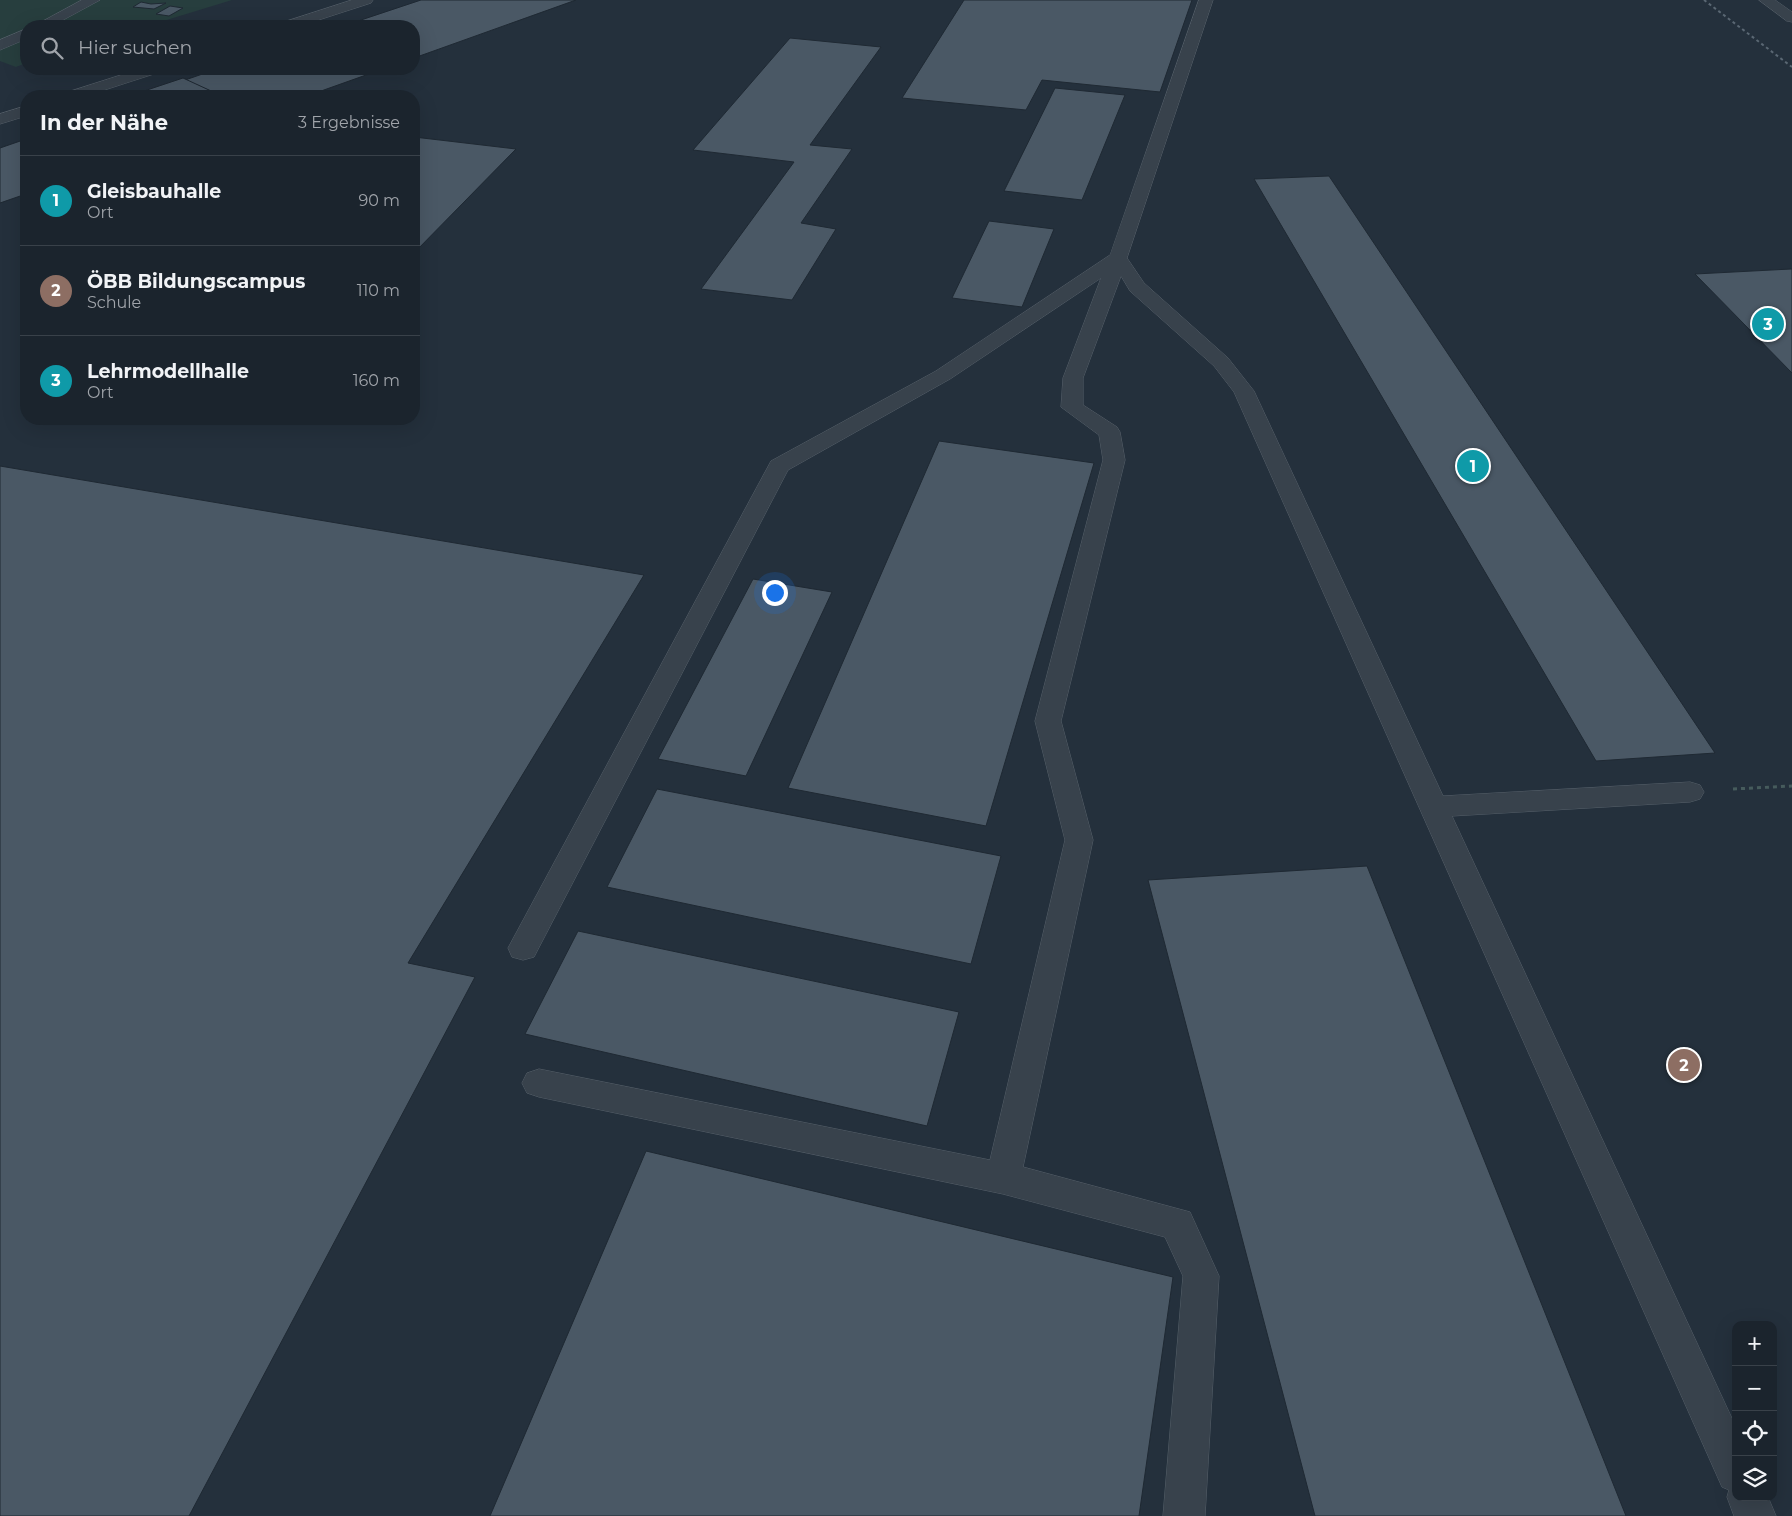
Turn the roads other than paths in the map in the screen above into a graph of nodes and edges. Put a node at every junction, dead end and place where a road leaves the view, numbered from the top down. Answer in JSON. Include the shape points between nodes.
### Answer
{"nodes":[{"id":1,"x":93,"y":0,"type":"edge"},
{"id":2,"x":366,"y":0,"type":"edge"},
{"id":3,"x":1206,"y":0,"type":"edge"},
{"id":4,"x":1766,"y":0,"type":"edge"},
{"id":5,"x":1792,"y":18,"type":"edge"},
{"id":6,"x":53,"y":20,"type":"edge"},
{"id":7,"x":304,"y":20,"type":"edge"},
{"id":8,"x":20,"y":36,"type":"edge"},
{"id":9,"x":0,"y":46,"type":"edge"},
{"id":10,"x":136,"y":75,"type":"edge"},
{"id":11,"x":90,"y":90,"type":"edge"},
{"id":12,"x":20,"y":113,"type":"edge"},
{"id":13,"x":0,"y":120,"type":"edge"},
{"id":14,"x":1118,"y":258,"type":"junction"},
{"id":15,"x":1690,"y":792,"type":"road end"},
{"id":16,"x":1433,"y":807,"type":"junction"},
{"id":17,"x":523,"y":948,"type":"dead end"},
{"id":18,"x":539,"y":1083,"type":"dead end"},
{"id":19,"x":1003,"y":1178,"type":"junction"},
{"id":20,"x":1732,"y":1464,"type":"edge"},
{"id":21,"x":1749,"y":1501,"type":"edge"},
{"id":22,"x":1184,"y":1516,"type":"edge"},
{"id":23,"x":1755,"y":1516,"type":"edge"}],
"edges":[{"from":1,"to":6,"type":"street"},
{"from":2,"to":7,"type":"street"},
{"from":3,"to":14,"type":"street"},
{"from":4,"to":5,"type":"street"},
{"from":8,"to":9,"type":"street"},
{"from":10,"to":11,"type":"street"},
{"from":12,"to":13,"type":"street"},
{"from":14,"to":16,"type":"street","via":[[1137,287],[1221,362],[1244,391]]},
{"from":14,"to":17,"type":"street","via":[[943,375],[779,466]]},
{"from":14,"to":19,"type":"street","via":[[1073,378],[1072,407],[1109,432],[1114,460],[1048,720],[1079,840]]},
{"from":15,"to":16,"type":"street"},
{"from":16,"to":20,"type":"street"},
{"from":18,"to":19,"type":"street"},
{"from":19,"to":22,"type":"street","via":[[1176,1224],[1200,1276]]},
{"from":21,"to":23,"type":"street"}]}
